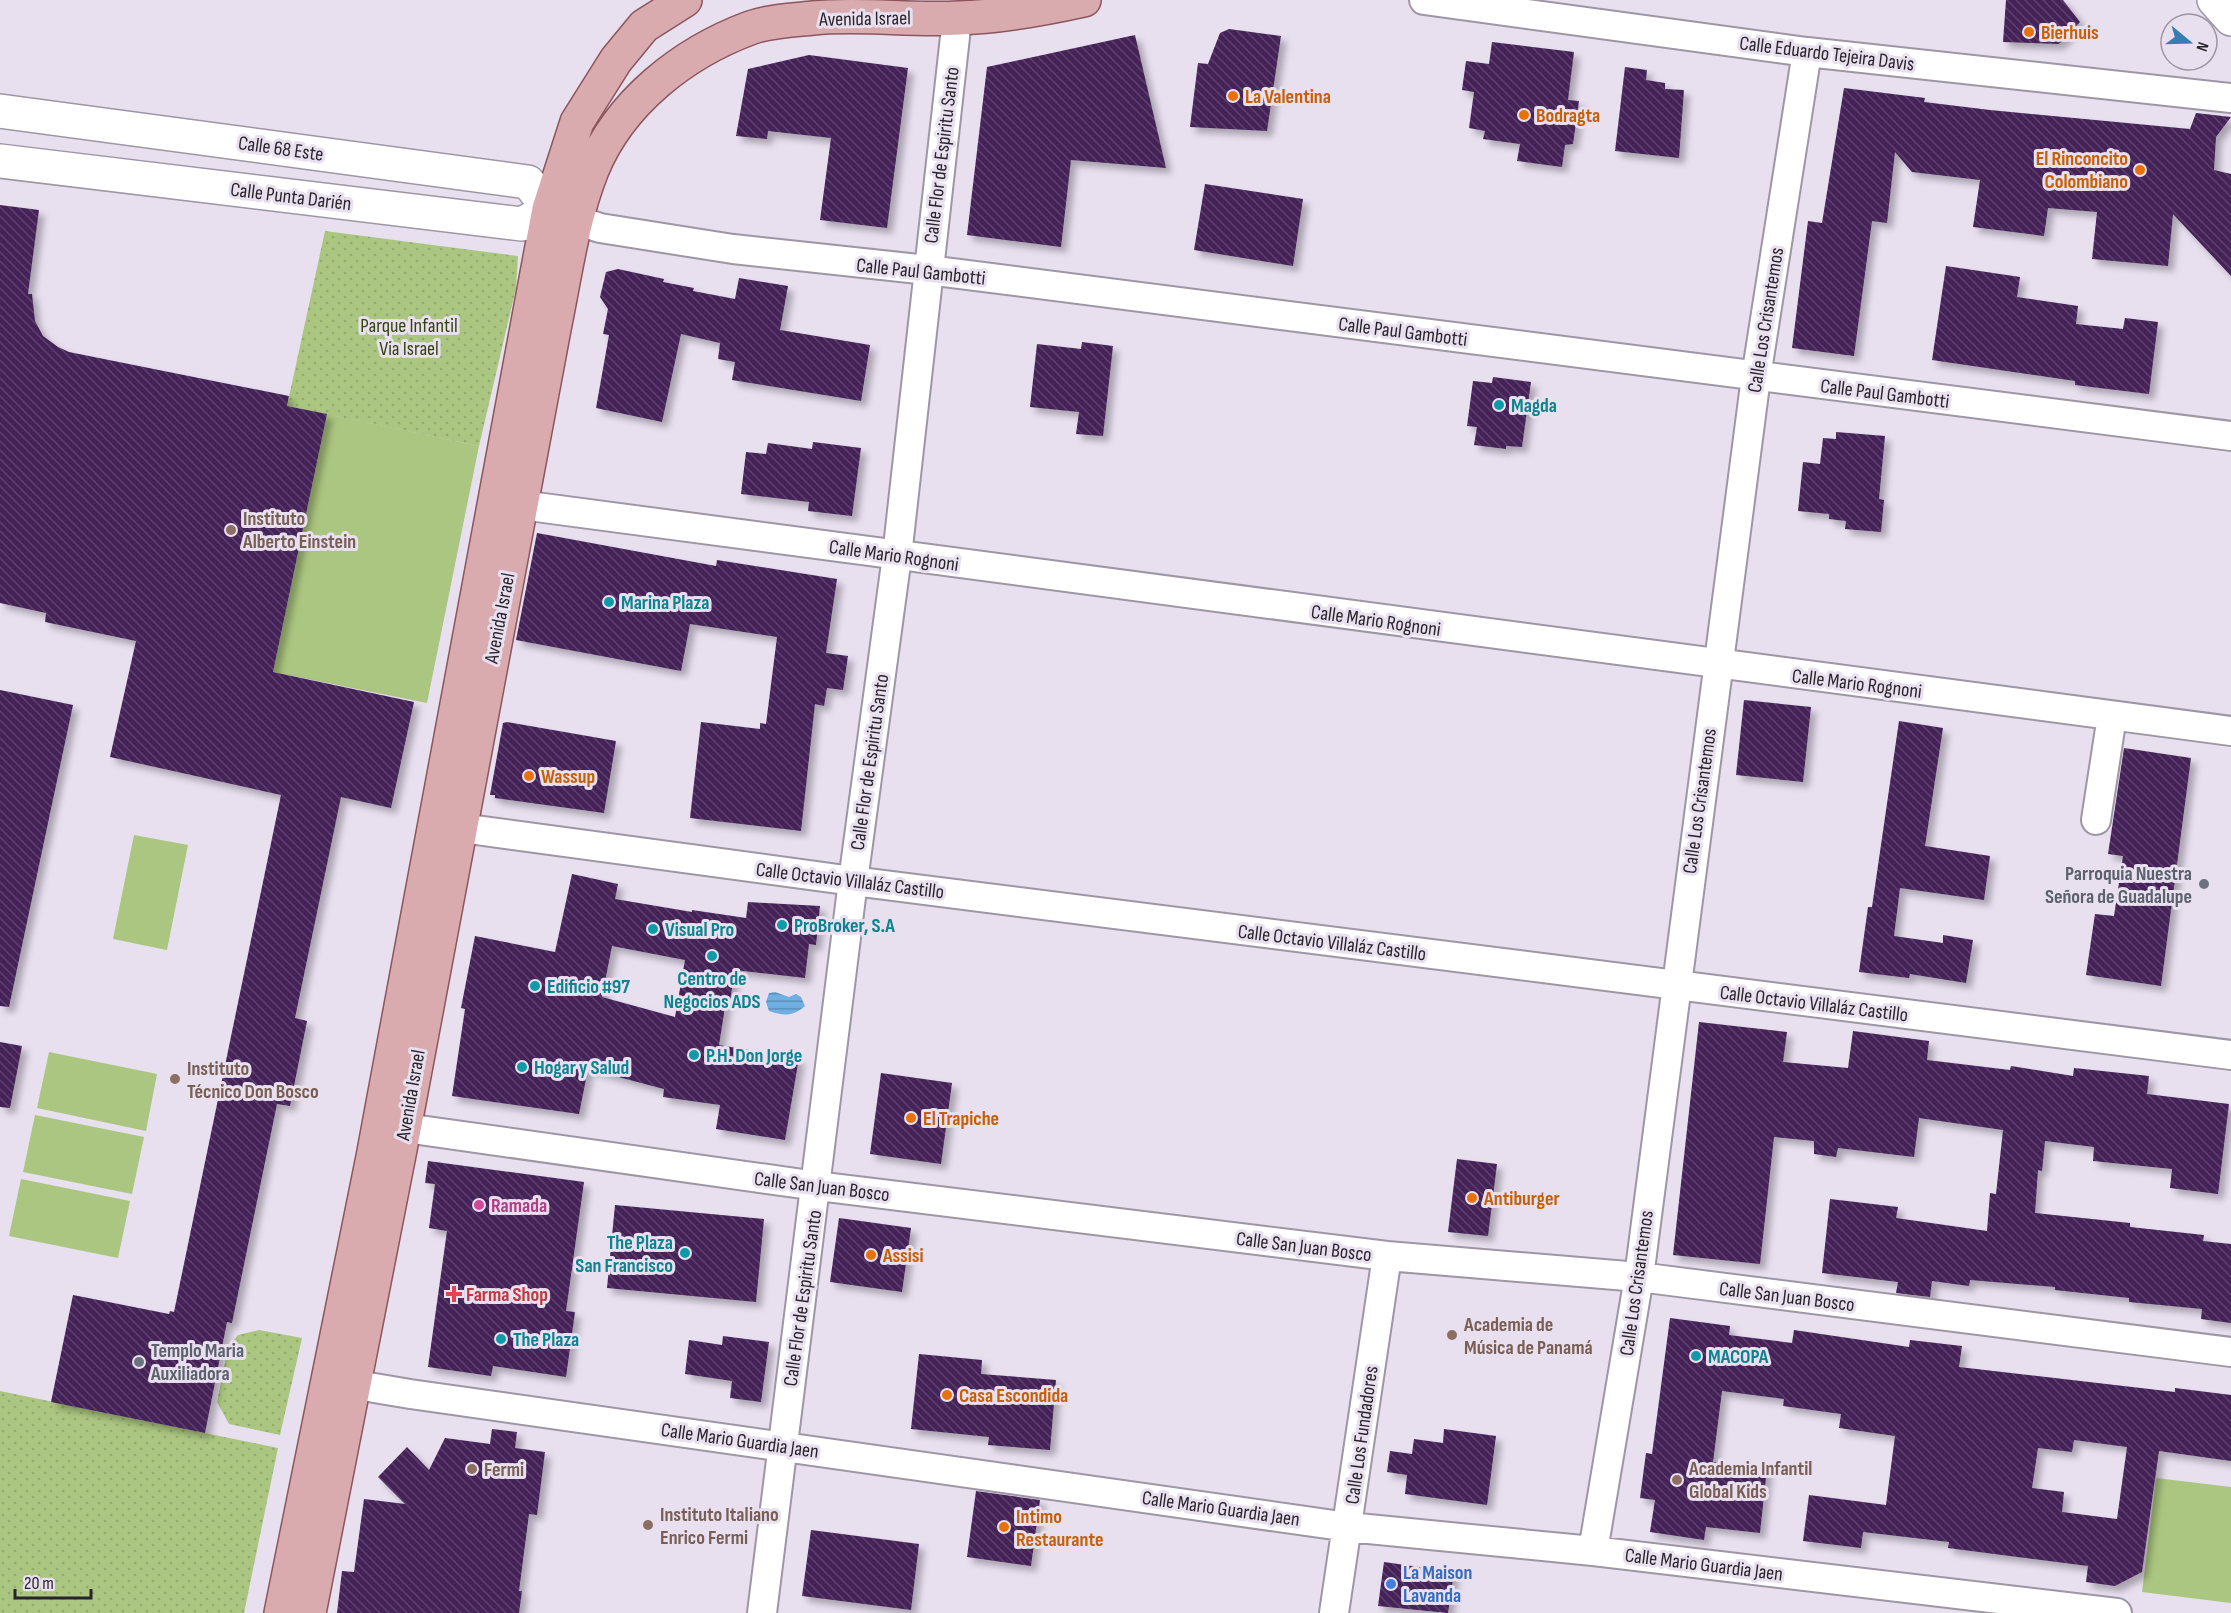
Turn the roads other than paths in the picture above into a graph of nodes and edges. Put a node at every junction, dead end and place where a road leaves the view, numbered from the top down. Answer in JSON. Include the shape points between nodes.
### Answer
{"nodes":[{"id":1,"x":685,"y":0,"type":"edge"},
{"id":2,"x":1084,"y":0,"type":"edge"},
{"id":3,"x":1424,"y":0,"type":"edge"},
{"id":4,"x":2214,"y":0,"type":"edge"},
{"id":5,"x":957,"y":19,"type":"junction"},
{"id":6,"x":2231,"y":19,"type":"edge"},
{"id":7,"x":1807,"y":52,"type":"junction"},
{"id":8,"x":2231,"y":98,"type":"edge"},
{"id":9,"x":0,"y":111,"type":"edge"},
{"id":10,"x":0,"y":161,"type":"edge"},
{"id":11,"x":563,"y":214,"type":"junction"},
{"id":12,"x":928,"y":270,"type":"junction"},
{"id":13,"x":1756,"y":376,"type":"junction"},
{"id":14,"x":2231,"y":436,"type":"edge"},
{"id":15,"x":521,"y":505,"type":"junction"},
{"id":16,"x":897,"y":556,"type":"junction"},
{"id":17,"x":1718,"y":665,"type":"junction"},
{"id":18,"x":2112,"y":716,"type":"junction"},
{"id":19,"x":2231,"y":731,"type":"edge"},
{"id":20,"x":2096,"y":820,"type":"dead end"},
{"id":21,"x":446,"y":826,"type":"junction"},
{"id":22,"x":853,"y":881,"type":"junction"},
{"id":23,"x":1675,"y":986,"type":"junction"},
{"id":24,"x":2231,"y":1055,"type":"edge"},
{"id":25,"x":391,"y":1126,"type":"junction"},
{"id":26,"x":817,"y":1186,"type":"junction"},
{"id":27,"x":1387,"y":1256,"type":"junction"},
{"id":28,"x":1639,"y":1277,"type":"junction"},
{"id":29,"x":2231,"y":1352,"type":"edge"},
{"id":30,"x":341,"y":1382,"type":"junction"},
{"id":31,"x":782,"y":1445,"type":"junction"},
{"id":32,"x":1348,"y":1527,"type":"junction"},
{"id":33,"x":1593,"y":1551,"type":"junction"},
{"id":34,"x":281,"y":1613,"type":"edge"},
{"id":35,"x":309,"y":1613,"type":"edge"},
{"id":36,"x":762,"y":1613,"type":"edge"},
{"id":37,"x":1334,"y":1613,"type":"edge"},
{"id":38,"x":2117,"y":1613,"type":"edge"}],
"edges":[{"from":1,"to":11,"type":"main road","name":"Avenida Israel","via":[[644,26],[616,60],[577,122]]},
{"from":2,"to":5,"type":"main road","name":"Avenida Israel","via":[[1027,12]]},
{"from":3,"to":7,"type":"street","name":"Calle Eduardo Tejeira Davis"},
{"from":4,"to":6,"type":"street"},
{"from":5,"to":11,"type":"main road","name":"Avenida Israel","via":[[886,15],[814,18],[752,27],[695,53],[655,83],[626,113]]},
{"from":5,"to":12,"type":"street","name":"Calle Flor de Espiritu Santo"},
{"from":7,"to":8,"type":"street","name":"Calle Eduardo Tejeira Davis"},
{"from":7,"to":13,"type":"street","name":"Calle Los Crisantemos"},
{"from":9,"to":11,"type":"street","name":"Calle 68 Este","via":[[528,182]]},
{"from":10,"to":11,"type":"street","name":"Calle Punta Darién","via":[[522,224]]},
{"from":11,"to":12,"type":"street","name":"Calle Paul Gambotti","via":[[600,228],[733,249]]},
{"from":11,"to":15,"type":"main road","name":"Avenida Israel"},
{"from":11,"to":21,"type":"main road","name":"Avenida Israel"},
{"from":12,"to":13,"type":"street","name":"Calle Paul Gambotti"},
{"from":12,"to":16,"type":"street","name":"Calle Flor de Espiritu Santo"},
{"from":13,"to":14,"type":"street","name":"Calle Paul Gambotti"},
{"from":13,"to":17,"type":"street","name":"Calle Los Crisantemos"},
{"from":15,"to":16,"type":"street","name":"Calle Mario Rognoni"},
{"from":15,"to":21,"type":"main road","name":"Avenida Israel"},
{"from":16,"to":17,"type":"street","name":"Calle Mario Rognoni"},
{"from":16,"to":22,"type":"street","name":"Calle Flor de Espiritu Santo"},
{"from":17,"to":18,"type":"street","name":"Calle Mario Rognoni"},
{"from":17,"to":23,"type":"street","name":"Calle Los Crisantemos"},
{"from":18,"to":19,"type":"street","name":"Calle Mario Rognoni"},
{"from":18,"to":20,"type":"street"},
{"from":21,"to":22,"type":"street","name":"Calle Octavio Villaláz Castillo"},
{"from":21,"to":25,"type":"main road","name":"Avenida Israel"},
{"from":22,"to":23,"type":"street","name":"Calle Octavio Villaláz Castillo"},
{"from":22,"to":26,"type":"street","name":"Calle Flor de Espiritu Santo"},
{"from":23,"to":24,"type":"street","name":"Calle Octavio Villaláz Castillo"},
{"from":23,"to":28,"type":"street","name":"Calle Los Crisantemos"},
{"from":25,"to":26,"type":"street","name":"Calle San Juan Bosco"},
{"from":25,"to":30,"type":"main road","name":"Avenida Israel"},
{"from":26,"to":27,"type":"street","name":"Calle San Juan Bosco"},
{"from":26,"to":31,"type":"street","name":"Calle Flor de Espiritu Santo"},
{"from":27,"to":28,"type":"street","name":"Calle San Juan Bosco"},
{"from":27,"to":32,"type":"street","name":"Calle Los Fundadores"},
{"from":28,"to":29,"type":"street","name":"Calle San Juan Bosco"},
{"from":28,"to":33,"type":"street","name":"Calle Los Crisantemos"},
{"from":30,"to":31,"type":"street","name":"Calle Mario Guardia Jaen"},
{"from":30,"to":34,"type":"main road","name":"Avenida Israel"},
{"from":30,"to":35,"type":"main road","name":"Avenida Israel"},
{"from":31,"to":32,"type":"street","name":"Calle Mario Guardia Jaen"},
{"from":31,"to":36,"type":"street","name":"Calle Flor de Espiritu Santo"},
{"from":32,"to":33,"type":"street","name":"Calle Mario Guardia Jaen"},
{"from":32,"to":37,"type":"street","name":"Calle Los Fundadores"},
{"from":33,"to":38,"type":"street","name":"Calle Mario Guardia Jaen"}]}
